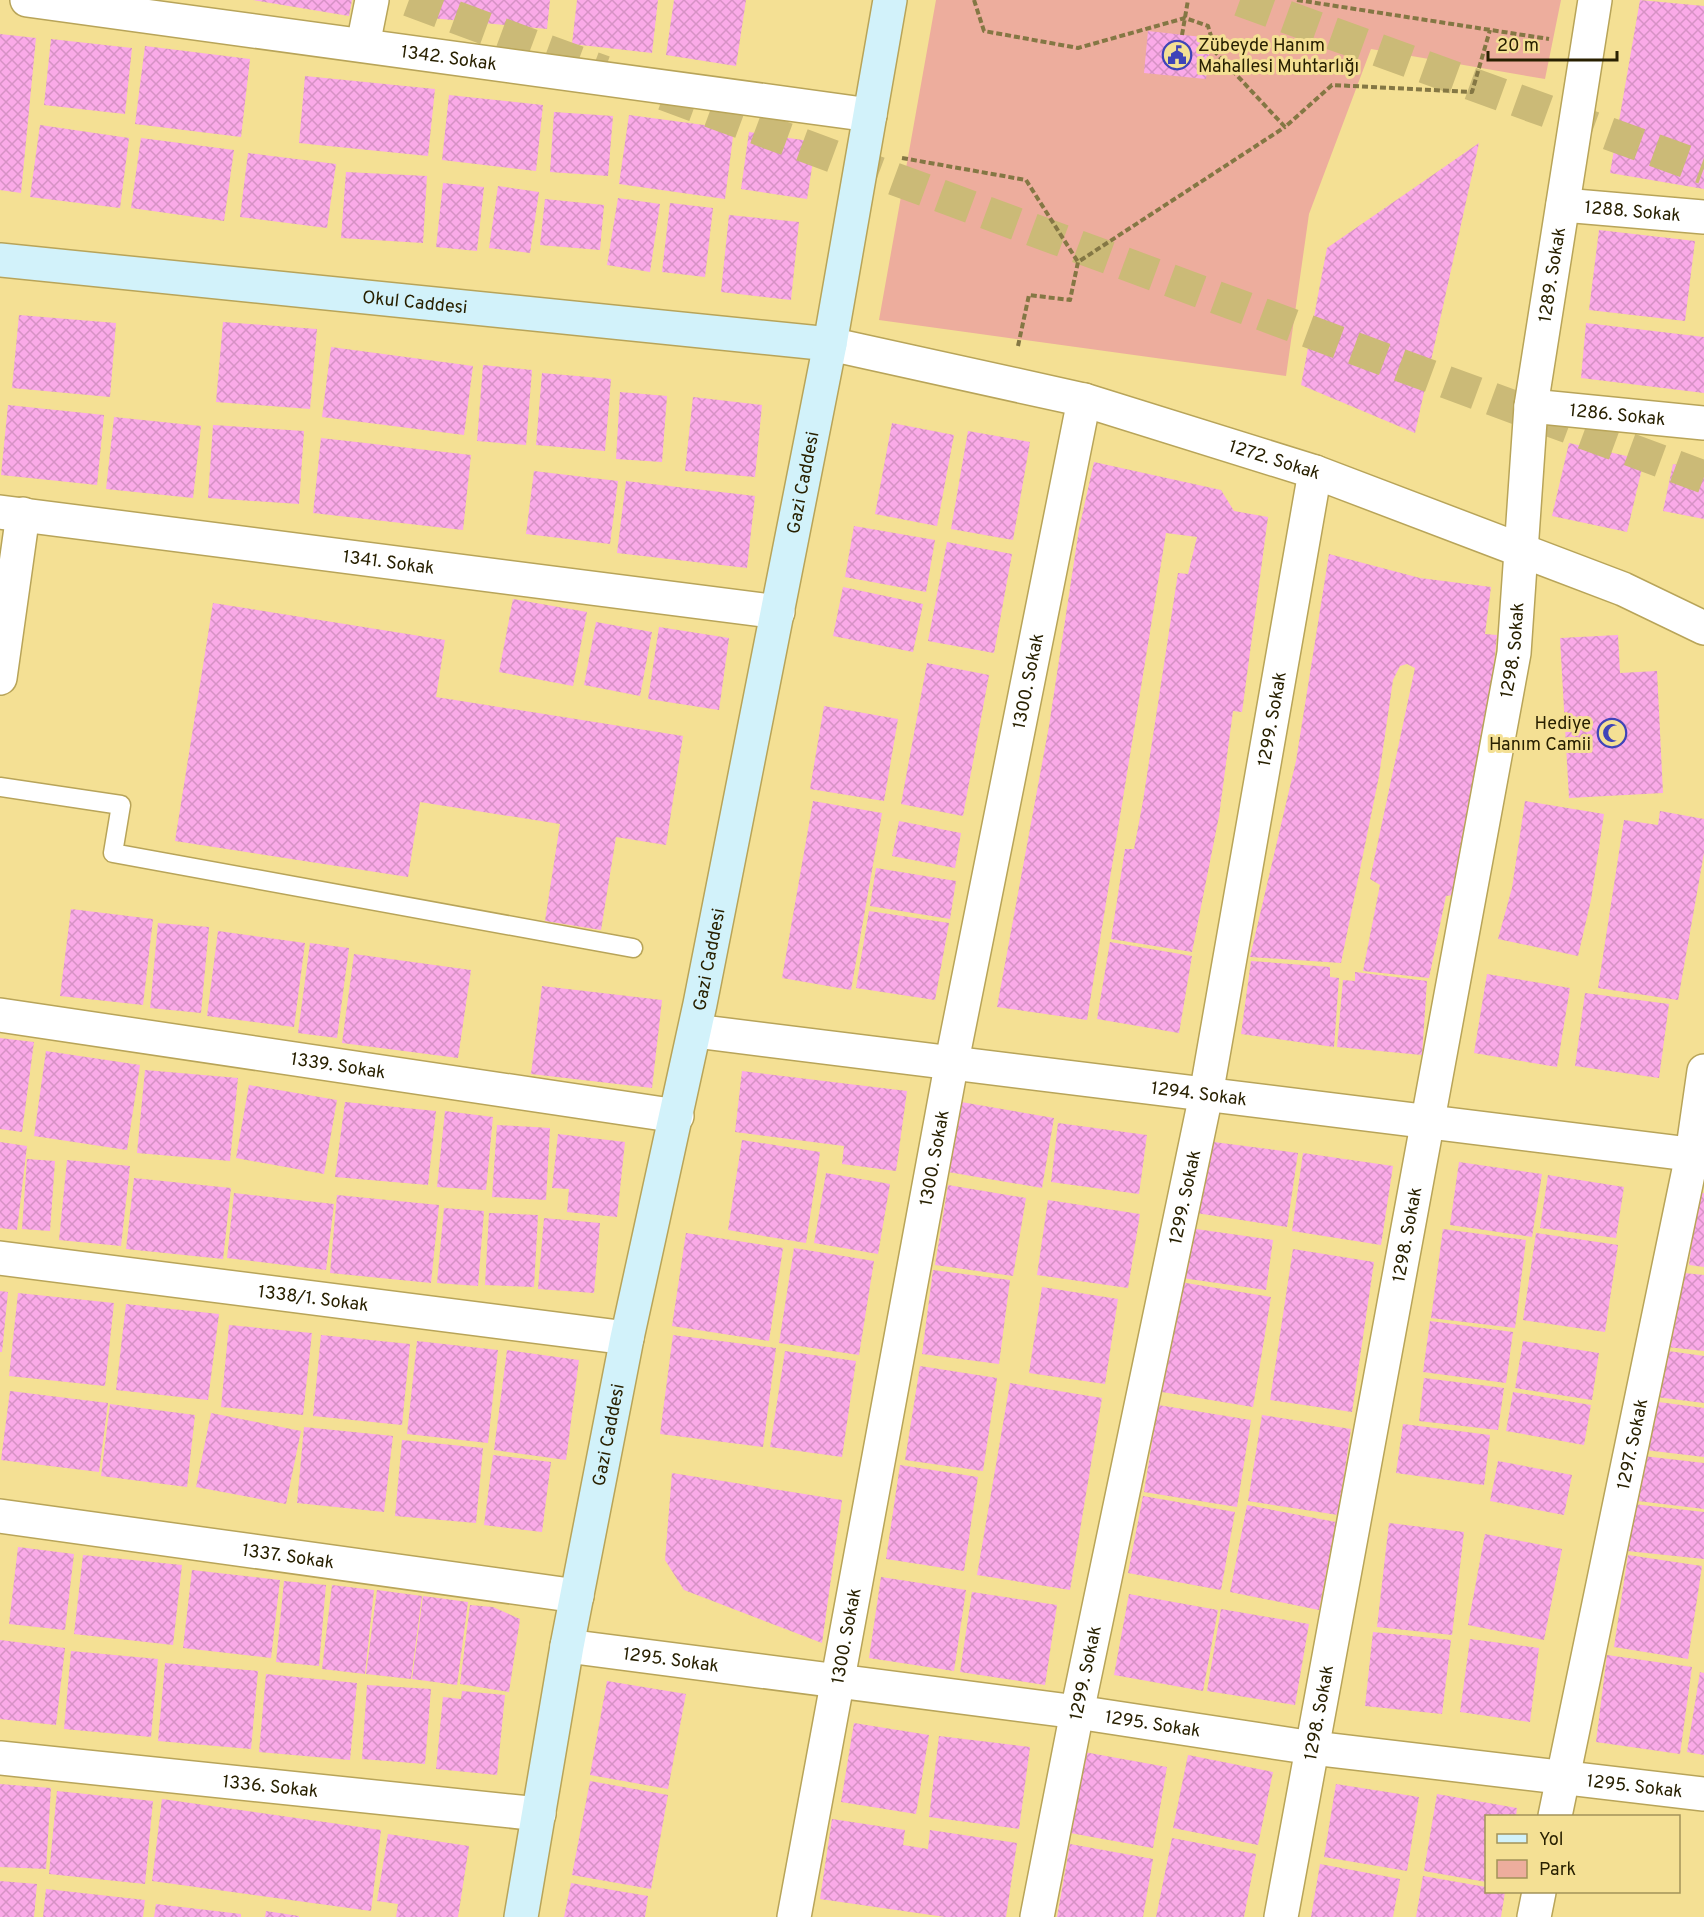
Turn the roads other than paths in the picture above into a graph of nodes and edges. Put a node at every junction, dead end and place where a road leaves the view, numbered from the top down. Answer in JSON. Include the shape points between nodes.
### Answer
{"nodes":[{"id":1,"x":27,"y":0,"type":"edge"},
{"id":2,"x":372,"y":0,"type":"edge"},
{"id":3,"x":890,"y":0,"type":"edge"},
{"id":4,"x":1595,"y":0,"type":"edge"},
{"id":5,"x":363,"y":45,"type":"junction"},
{"id":6,"x":870,"y":115,"type":"junction"},
{"id":7,"x":1563,"y":205,"type":"junction"},
{"id":8,"x":1704,"y":217,"type":"edge"},
{"id":9,"x":0,"y":260,"type":"edge"},
{"id":10,"x":830,"y":344,"type":"junction"},
{"id":11,"x":1084,"y":400,"type":"junction"},
{"id":12,"x":1531,"y":406,"type":"junction"},
{"id":13,"x":1704,"y":423,"type":"edge"},
{"id":14,"x":1315,"y":472,"type":"junction"},
{"id":15,"x":11,"y":513,"type":"edge"},
{"id":16,"x":1520,"y":550,"type":"junction"},
{"id":17,"x":777,"y":612,"type":"junction"},
{"id":18,"x":1704,"y":627,"type":"edge"},
{"id":19,"x":0,"y":678,"type":"edge"},
{"id":20,"x":0,"y":787,"type":"edge"},
{"id":21,"x":633,"y":948,"type":"dead end"},
{"id":22,"x":0,"y":1015,"type":"edge"},
{"id":23,"x":695,"y":1031,"type":"junction"},
{"id":24,"x":952,"y":1060,"type":"junction"},
{"id":25,"x":1704,"y":1071,"type":"edge"},
{"id":26,"x":1206,"y":1095,"type":"junction"},
{"id":27,"x":676,"y":1116,"type":"junction"},
{"id":28,"x":1427,"y":1123,"type":"junction"},
{"id":29,"x":1698,"y":1156,"type":"edge"},
{"id":30,"x":0,"y":1258,"type":"edge"},
{"id":31,"x":627,"y":1338,"type":"junction"},
{"id":32,"x":0,"y":1516,"type":"edge"},
{"id":33,"x":577,"y":1596,"type":"junction"},
{"id":34,"x":567,"y":1646,"type":"junction"},
{"id":35,"x":836,"y":1682,"type":"junction"},
{"id":36,"x":1077,"y":1712,"type":"junction"},
{"id":37,"x":1313,"y":1748,"type":"junction"},
{"id":38,"x":0,"y":1758,"type":"edge"},
{"id":39,"x":1562,"y":1779,"type":"junction"},
{"id":40,"x":1704,"y":1794,"type":"edge"},
{"id":41,"x":539,"y":1814,"type":"junction"},
{"id":42,"x":1554,"y":1815,"type":"edge"},
{"id":43,"x":1539,"y":1893,"type":"edge"},
{"id":44,"x":802,"y":1916,"type":"edge"},
{"id":45,"x":521,"y":1917,"type":"edge"},
{"id":46,"x":1037,"y":1917,"type":"edge"},
{"id":47,"x":1281,"y":1917,"type":"edge"},
{"id":48,"x":1534,"y":1917,"type":"edge"}],
"edges":[{"from":1,"to":5,"type":"street","name":"1342. Sokak"},
{"from":2,"to":5,"type":"street"},
{"from":3,"to":6,"type":"main road","name":"Gazi Caddesi"},
{"from":4,"to":7,"type":"street","name":"1289. Sokak"},
{"from":5,"to":6,"type":"street","name":"1342. Sokak"},
{"from":6,"to":10,"type":"main road","name":"Gazi Caddesi"},
{"from":7,"to":8,"type":"street","name":"1288. Sokak"},
{"from":7,"to":12,"type":"street","name":"1289. Sokak"},
{"from":9,"to":10,"type":"main road","name":"Okul Caddesi"},
{"from":10,"to":11,"type":"street","name":"1272. Sokak"},
{"from":10,"to":17,"type":"main road","name":"Gazi Caddesi"},
{"from":11,"to":14,"type":"street","name":"1272. Sokak"},
{"from":11,"to":24,"type":"street","name":"1300. Sokak"},
{"from":12,"to":13,"type":"street","name":"1286. Sokak"},
{"from":12,"to":16,"type":"street","name":"1289. Sokak"},
{"from":14,"to":16,"type":"street","name":"1272. Sokak"},
{"from":14,"to":26,"type":"street","name":"1299. Sokak"},
{"from":15,"to":17,"type":"street","name":"1341. Sokak"},
{"from":15,"to":19,"type":"street"},
{"from":16,"to":18,"type":"street","name":"1272. Sokak"},
{"from":16,"to":28,"type":"street","name":"1298. Sokak","via":[[1514,653]]},
{"from":17,"to":23,"type":"main road","name":"Gazi Caddesi"},
{"from":20,"to":21,"type":"lane","via":[[121,805],[113,853]]},
{"from":22,"to":27,"type":"street","name":"1339. Sokak"},
{"from":23,"to":24,"type":"street","name":"1294. Sokak"},
{"from":23,"to":27,"type":"main road","name":"Gazi Caddesi"},
{"from":24,"to":26,"type":"street","name":"1294. Sokak"},
{"from":24,"to":35,"type":"street","name":"1300. Sokak"},
{"from":25,"to":29,"type":"street","name":"1297. Sokak"},
{"from":26,"to":28,"type":"street","name":"1294. Sokak"},
{"from":26,"to":36,"type":"street","name":"1299. Sokak"},
{"from":27,"to":31,"type":"main road","name":"Gazi Caddesi"},
{"from":28,"to":29,"type":"street","name":"1294. Sokak"},
{"from":28,"to":37,"type":"street","name":"1298. Sokak"},
{"from":29,"to":39,"type":"street","name":"1297. Sokak"},
{"from":30,"to":31,"type":"street","name":"1338/1. Sokak"},
{"from":31,"to":33,"type":"main road","name":"Gazi Caddesi"},
{"from":32,"to":33,"type":"street","name":"1337. Sokak"},
{"from":33,"to":34,"type":"main road","name":"Gazi Caddesi"},
{"from":34,"to":35,"type":"street","name":"1295. Sokak"},
{"from":34,"to":41,"type":"main road","name":"Gazi Caddesi"},
{"from":35,"to":36,"type":"street","name":"1295. Sokak"},
{"from":35,"to":44,"type":"street","name":"1300. Sokak"},
{"from":36,"to":37,"type":"street","name":"1295. Sokak"},
{"from":36,"to":46,"type":"street","name":"1299. Sokak"},
{"from":37,"to":39,"type":"street","name":"1295. Sokak"},
{"from":37,"to":47,"type":"street","name":"1298. Sokak"},
{"from":38,"to":41,"type":"street","name":"1336. Sokak"},
{"from":39,"to":40,"type":"street","name":"1295. Sokak"},
{"from":39,"to":42,"type":"street","name":"1297. Sokak"},
{"from":41,"to":45,"type":"main road","name":"Gazi Caddesi"},
{"from":43,"to":48,"type":"street"}]}
